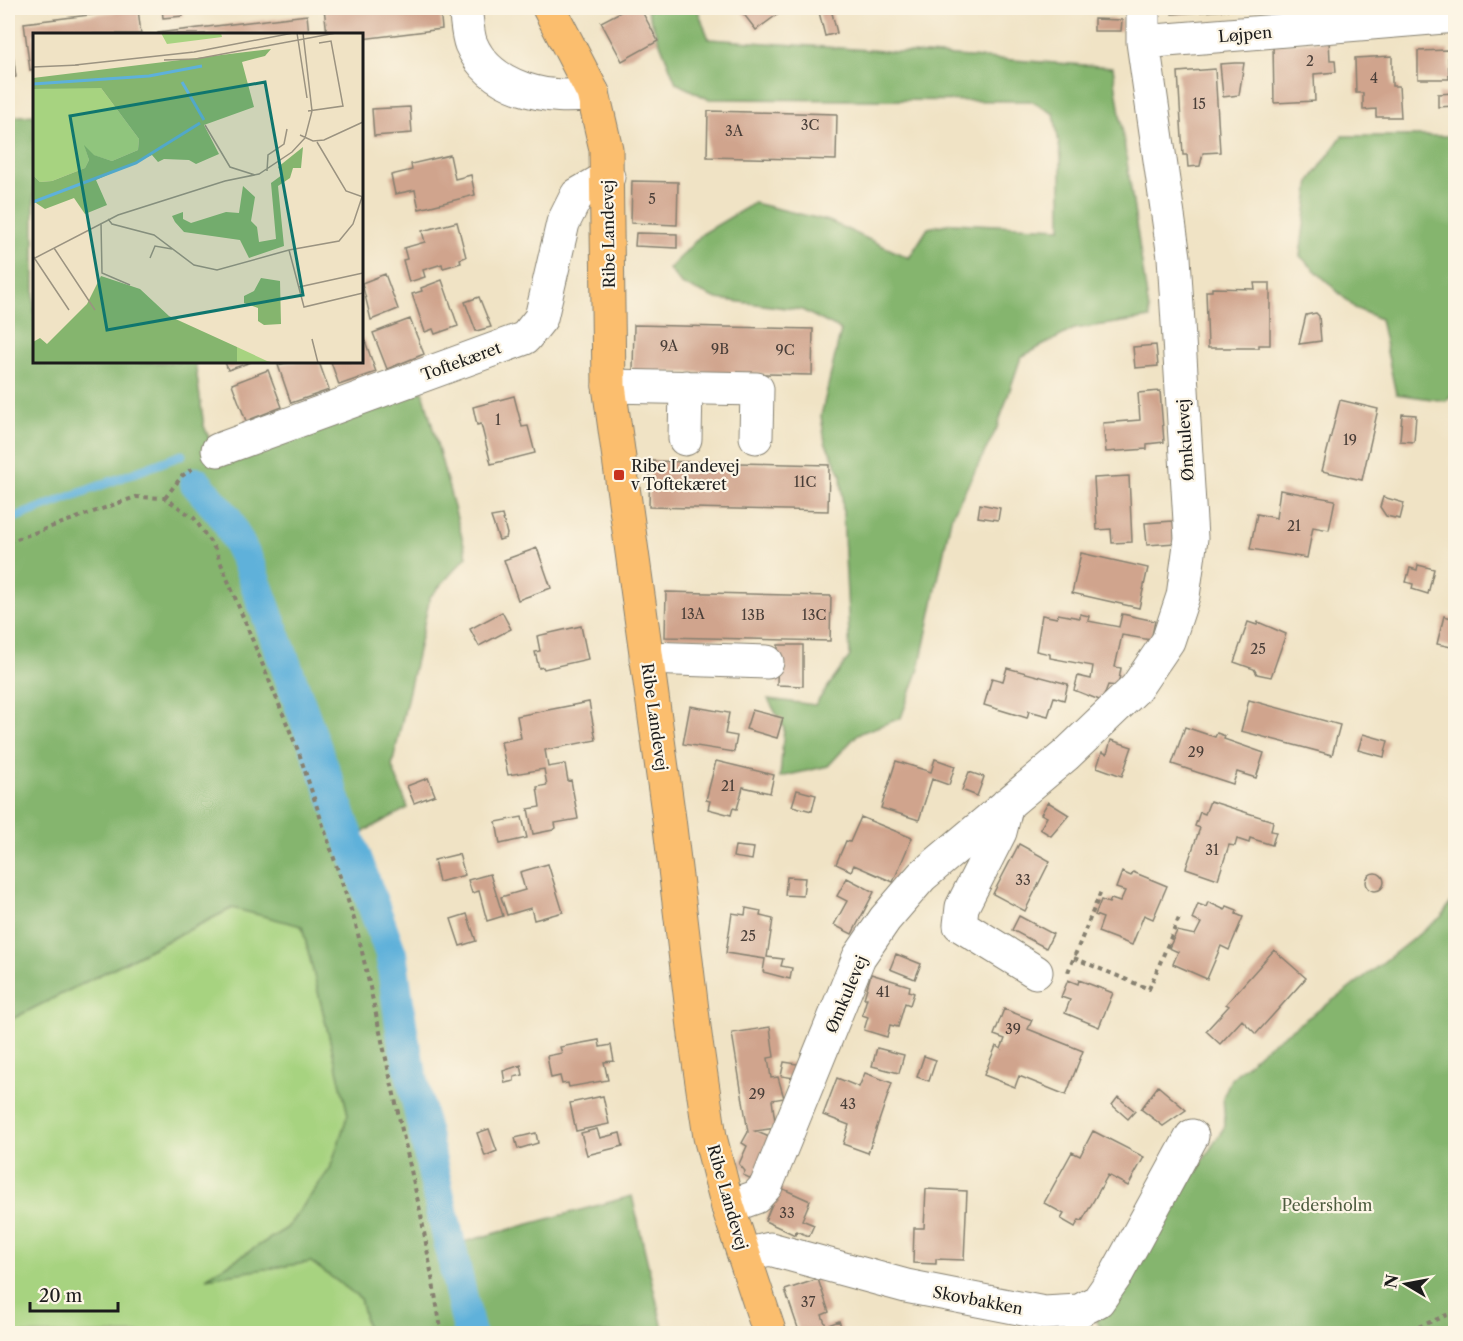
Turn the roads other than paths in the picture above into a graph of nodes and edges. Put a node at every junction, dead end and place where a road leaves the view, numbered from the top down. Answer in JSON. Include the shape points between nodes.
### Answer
{"nodes":[{"id":1,"x":465,"y":8,"type":"edge"},
{"id":2,"x":549,"y":8,"type":"edge"},
{"id":3,"x":1143,"y":8,"type":"edge"},
{"id":4,"x":1404,"y":14,"type":"edge"},
{"id":5,"x":1455,"y":16,"type":"edge"},
{"id":6,"x":1143,"y":42,"type":"junction"},
{"id":7,"x":593,"y":93,"type":"junction"},
{"id":8,"x":608,"y":177,"type":"junction"},
{"id":9,"x":609,"y":386,"type":"junction"},
{"id":10,"x":686,"y":387,"type":"junction"},
{"id":11,"x":756,"y":437,"type":"dead end"},
{"id":12,"x":685,"y":439,"type":"dead end"},
{"id":13,"x":218,"y":450,"type":"road end"},
{"id":14,"x":646,"y":658,"type":"junction"},
{"id":15,"x":767,"y":662,"type":"dead end"},
{"id":16,"x":1007,"y":804,"type":"junction"},
{"id":17,"x":1052,"y":973,"type":"road end"},
{"id":18,"x":1192,"y":1136,"type":"dead end"},
{"id":19,"x":728,"y":1207,"type":"junction"},
{"id":20,"x":744,"y":1255,"type":"junction"},
{"id":21,"x":770,"y":1334,"type":"edge"}],
"edges":[{"from":1,"to":7,"type":"street","via":[[471,44],[487,67],[516,87],[535,93]]},
{"from":2,"to":7,"type":"main road","name":"Ribe Landevej"},
{"from":3,"to":6,"type":"street","name":"Ømkulevej"},
{"from":4,"to":5,"type":"street","name":"Løjpen"},
{"from":4,"to":6,"type":"street","name":"Løjpen"},
{"from":6,"to":16,"type":"street","name":"Ømkulevej","via":[[1174,257],[1191,538],[1183,596],[1168,641],[1136,688],[1066,755]]},
{"from":7,"to":8,"type":"main road","name":"Ribe Landevej"},
{"from":8,"to":9,"type":"main road","name":"Ribe Landevej"},
{"from":8,"to":13,"type":"street","name":"Toftekæret","via":[[577,195],[563,223],[541,318],[525,338]]},
{"from":9,"to":10,"type":"street"},
{"from":9,"to":14,"type":"main road","name":"Ribe Landevej"},
{"from":10,"to":11,"type":"street","via":[[757,389]]},
{"from":10,"to":12,"type":"street"},
{"from":14,"to":15,"type":"street"},
{"from":14,"to":19,"type":"main road","name":"Ribe Landevej","via":[[710,1137]]},
{"from":16,"to":17,"type":"street","via":[[1000,832],[962,907],[960,925]]},
{"from":16,"to":19,"type":"street","name":"Ømkulevej","via":[[922,876],[885,919],[859,957],[766,1186],[756,1197]]},
{"from":18,"to":20,"type":"street","name":"Skovbakken","via":[[1116,1275],[1098,1301],[1079,1311],[1032,1311],[906,1286],[770,1250]]},
{"from":19,"to":20,"type":"main road","name":"Ribe Landevej"},
{"from":20,"to":21,"type":"main road","name":"Ribe Landevej"}]}
